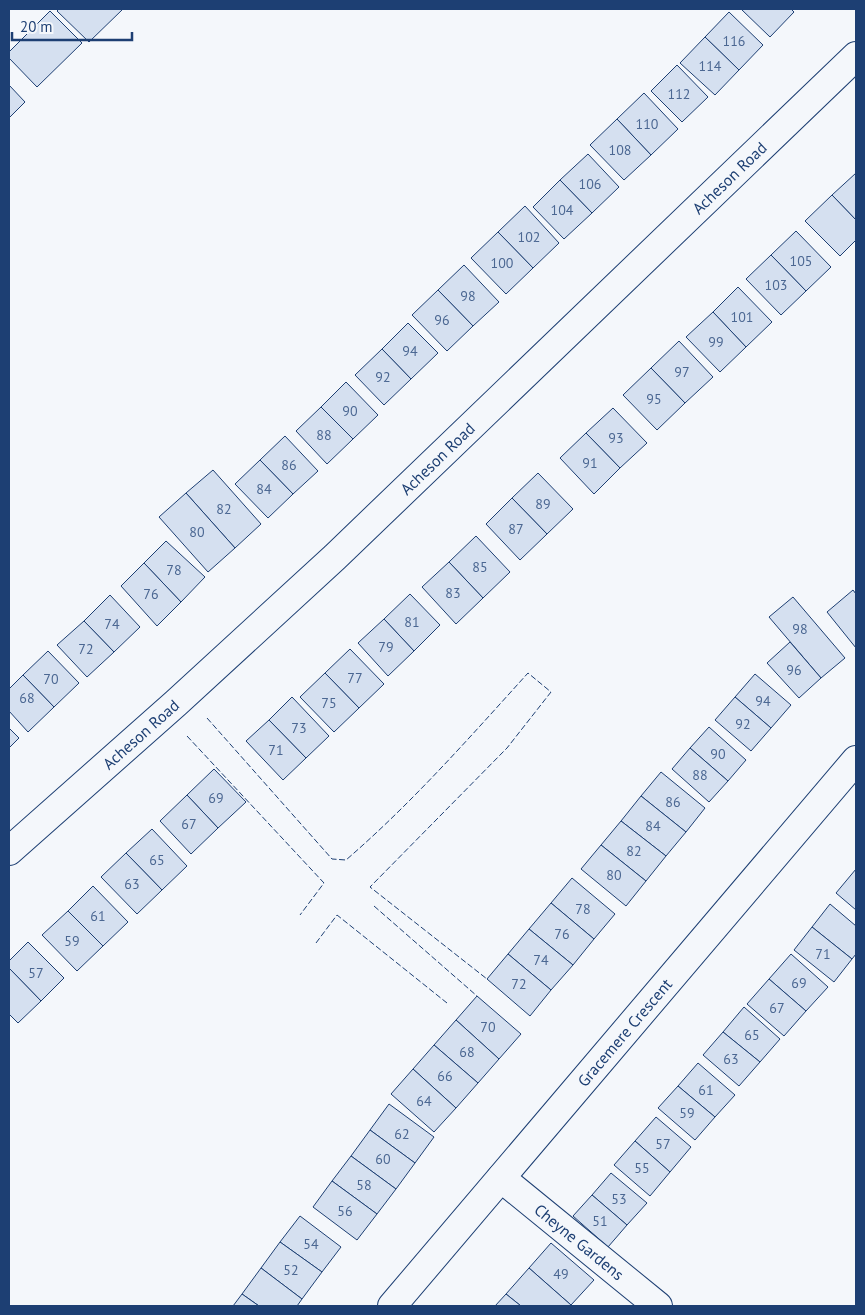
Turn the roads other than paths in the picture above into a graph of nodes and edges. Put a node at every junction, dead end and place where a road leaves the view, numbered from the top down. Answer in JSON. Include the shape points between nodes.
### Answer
{"nodes":[{"id":1,"x":856,"y":56,"type":"edge"},
{"id":2,"x":856,"y":760,"type":"edge"},
{"id":3,"x":9,"y":851,"type":"edge"},
{"id":4,"x":501,"y":1178,"type":"junction"},
{"id":5,"x":392,"y":1306,"type":"edge"},
{"id":6,"x":658,"y":1306,"type":"edge"}],
"edges":[{"from":1,"to":3,"type":"street","name":"Acheson Road","via":[[335,557]]},
{"from":2,"to":4,"type":"street","name":"Gracemere Crescent"},
{"from":4,"to":5,"type":"street","name":"Gracemere Crescent"},
{"from":4,"to":6,"type":"street","name":"Cheyne Gardens"}]}
